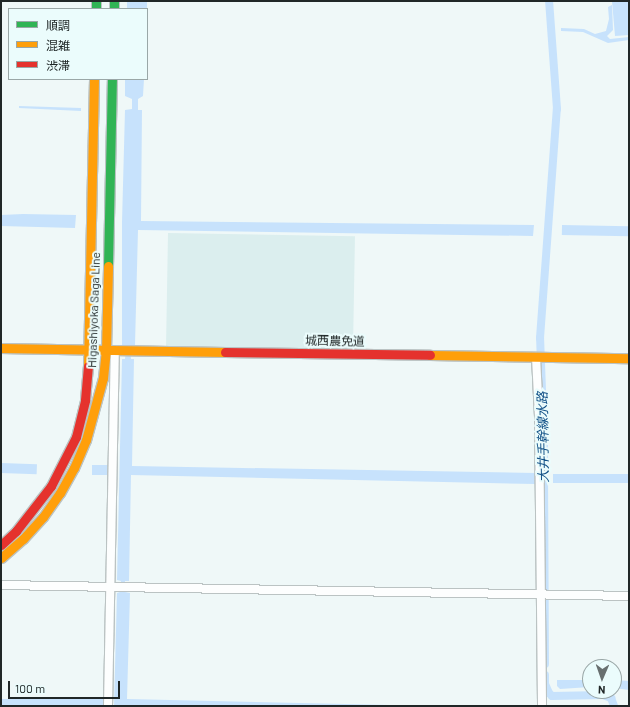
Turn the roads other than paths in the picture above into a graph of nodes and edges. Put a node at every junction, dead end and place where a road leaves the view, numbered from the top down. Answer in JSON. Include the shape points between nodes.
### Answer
{"nodes":[{"id":1,"x":94,"y":80,"type":"edge"},
{"id":2,"x":112,"y":80,"type":"edge"},
{"id":3,"x":1,"y":348,"type":"edge"},
{"id":4,"x":89,"y":349,"type":"junction"},
{"id":5,"x":120,"y":350,"type":"junction"},
{"id":6,"x":541,"y":357,"type":"junction"},
{"id":7,"x":629,"y":358,"type":"edge"},
{"id":8,"x":1,"y":545,"type":"edge"},
{"id":9,"x":1,"y":558,"type":"edge"},
{"id":10,"x":1,"y":585,"type":"edge"},
{"id":11,"x":119,"y":586,"type":"junction"},
{"id":12,"x":540,"y":594,"type":"junction"},
{"id":13,"x":629,"y":596,"type":"edge"},
{"id":14,"x":551,"y":688,"type":"dead end"},
{"id":15,"x":542,"y":692,"type":"junction"},
{"id":16,"x":108,"y":706,"type":"edge"},
{"id":17,"x":542,"y":706,"type":"edge"}],
"edges":[{"from":1,"to":4,"type":"main road","name":"Higashiyoka Saga Line"},
{"from":2,"to":5,"type":"main road","name":"Higashiyoka Saga Line"},
{"from":3,"to":4,"type":"main road","name":"城西農免道"},
{"from":4,"to":5,"type":"main road","name":"城西農免道"},
{"from":4,"to":8,"type":"main road","name":"Higashiyoka Saga Line","via":[[85,400],[76,437],[63,465],[34,510]]},
{"from":5,"to":6,"type":"main road","name":"城西農免道"},
{"from":5,"to":9,"type":"main road","name":"Higashiyoka Saga Line","via":[[103,378],[86,440],[60,493],[43,517]]},
{"from":5,"to":11,"type":"street"},
{"from":6,"to":7,"type":"main road","name":"城西農免道"},
{"from":6,"to":12,"type":"street"},
{"from":10,"to":11,"type":"street"},
{"from":11,"to":12,"type":"street"},
{"from":11,"to":16,"type":"street"},
{"from":12,"to":13,"type":"street"},
{"from":12,"to":15,"type":"street"},
{"from":14,"to":15,"type":"street"},
{"from":15,"to":17,"type":"street"}]}
